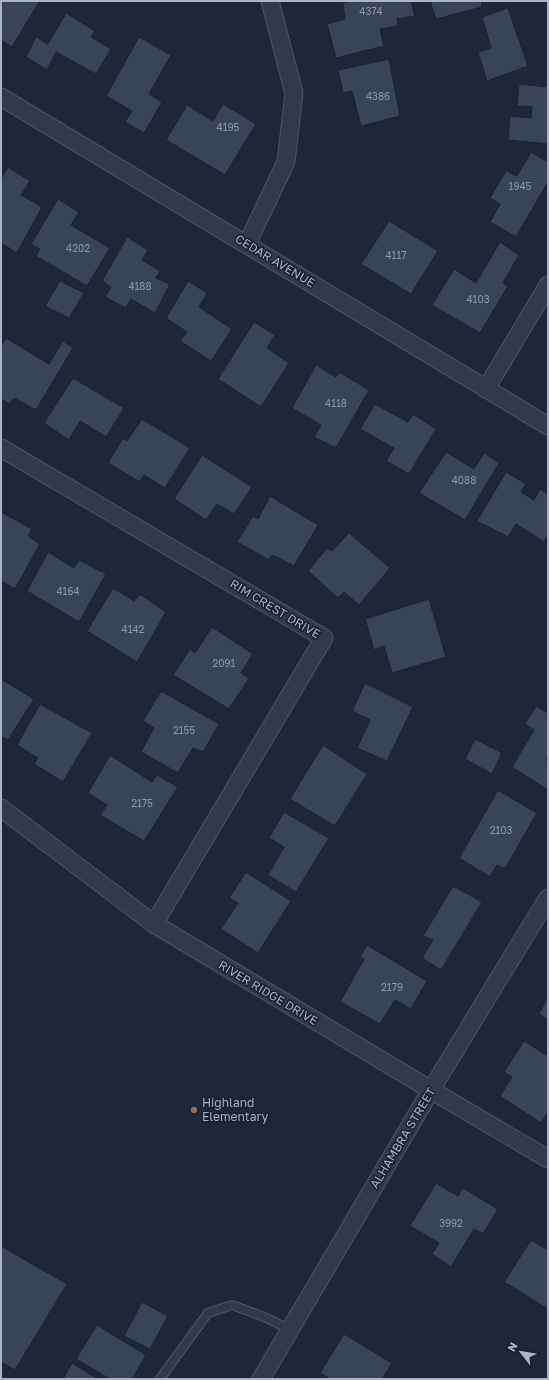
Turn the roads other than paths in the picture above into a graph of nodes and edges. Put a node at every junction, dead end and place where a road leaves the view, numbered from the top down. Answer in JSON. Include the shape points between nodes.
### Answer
{"nodes":[{"id":1,"x":270,"y":1,"type":"edge"},
{"id":2,"x":1,"y":97,"type":"edge"},
{"id":3,"x":247,"y":244,"type":"junction"},
{"id":4,"x":548,"y":285,"type":"edge"},
{"id":5,"x":486,"y":389,"type":"junction"},
{"id":6,"x":548,"y":426,"type":"edge"},
{"id":7,"x":1,"y":448,"type":"edge"},
{"id":8,"x":1,"y":808,"type":"edge"},
{"id":9,"x":548,"y":898,"type":"edge"},
{"id":10,"x":154,"y":924,"type":"junction"},
{"id":11,"x":431,"y":1090,"type":"junction"},
{"id":12,"x":548,"y":1159,"type":"edge"},
{"id":13,"x":290,"y":1330,"type":"junction"},
{"id":14,"x":160,"y":1379,"type":"edge"},
{"id":15,"x":261,"y":1379,"type":"edge"}],
"edges":[{"from":1,"to":3,"type":"street","via":[[294,94],[286,162]]},
{"from":2,"to":3,"type":"street","name":"CEDAR AVENUE"},
{"from":3,"to":5,"type":"street","name":"CEDAR AVENUE"},
{"from":4,"to":5,"type":"street"},
{"from":5,"to":6,"type":"street","name":"CEDAR AVENUE"},
{"from":7,"to":10,"type":"street","name":"RIM CREST DRIVE","via":[[324,638]]},
{"from":8,"to":10,"type":"street","name":"RIVER RIDGE DRIVE"},
{"from":9,"to":11,"type":"street","name":"ALHAMBRA STREET"},
{"from":10,"to":11,"type":"street","name":"RIVER RIDGE DRIVE"},
{"from":11,"to":12,"type":"street","name":"RIVER RIDGE DRIVE"},
{"from":11,"to":13,"type":"street","name":"ALHAMBRA STREET"},
{"from":13,"to":14,"type":"lane","via":[[232,1304],[208,1313]]},
{"from":13,"to":15,"type":"street","name":"ALHAMBRA STREET"}]}
